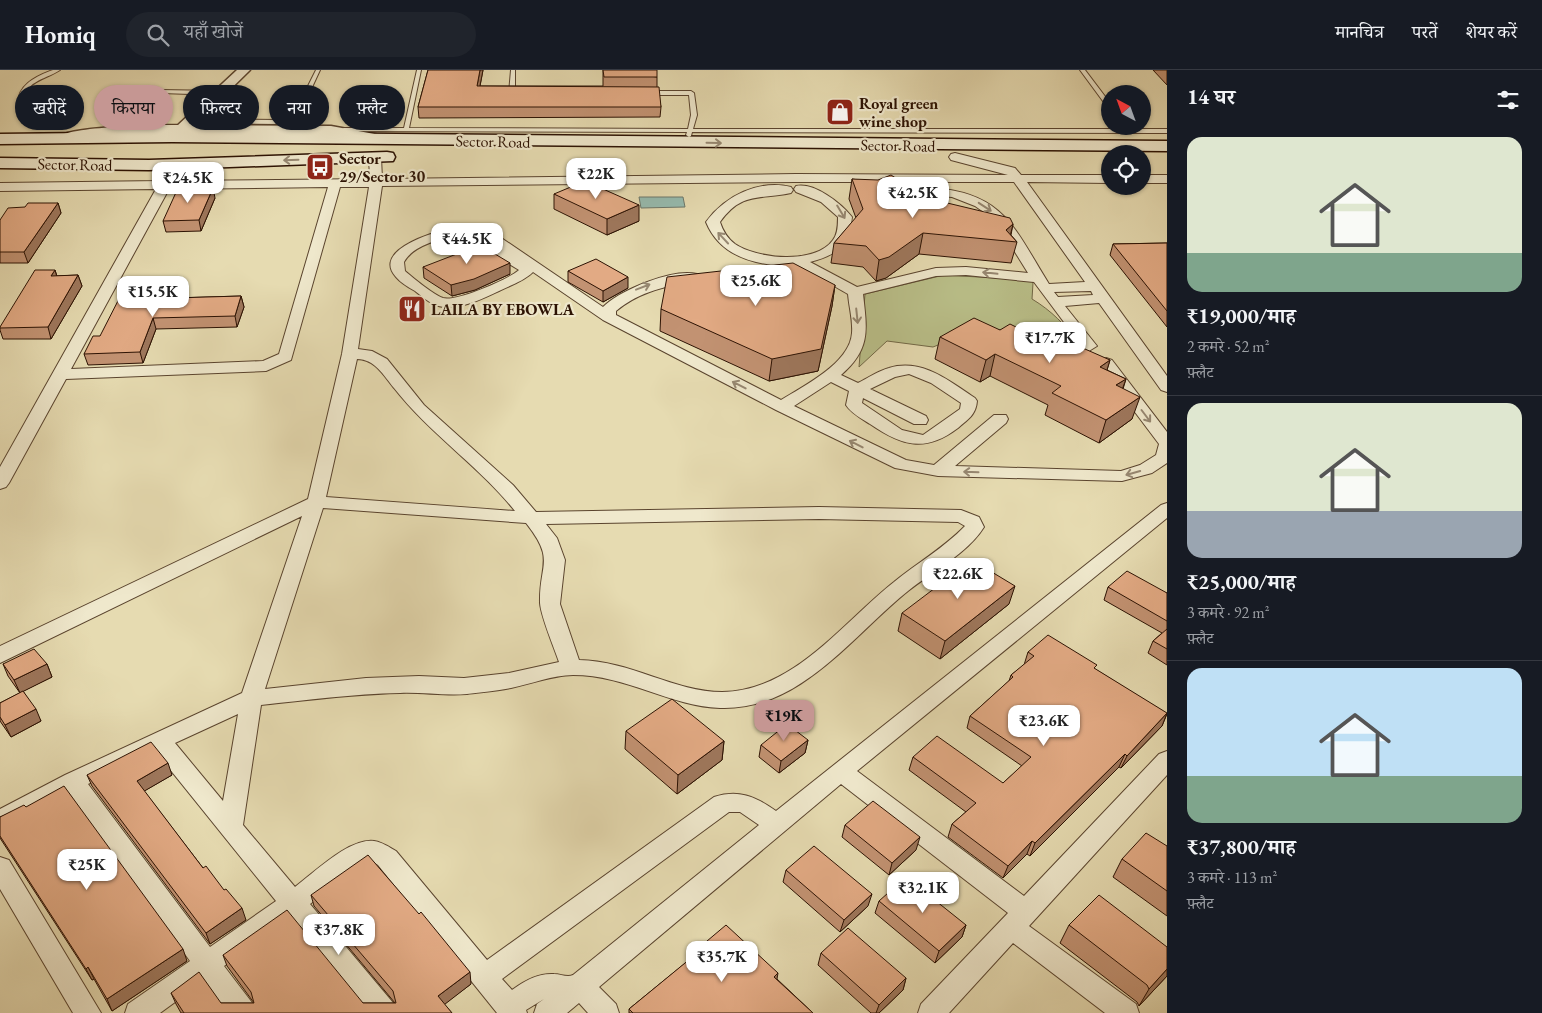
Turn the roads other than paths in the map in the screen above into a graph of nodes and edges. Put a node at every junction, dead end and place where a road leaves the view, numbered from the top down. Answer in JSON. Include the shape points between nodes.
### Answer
{"nodes":[{"id":1,"x":58,"y":70,"type":"edge"},
{"id":2,"x":244,"y":70,"type":"edge"},
{"id":3,"x":318,"y":70,"type":"edge"},
{"id":4,"x":419,"y":70,"type":"edge"},
{"id":5,"x":513,"y":70,"type":"edge"},
{"id":6,"x":1082,"y":70,"type":"edge"},
{"id":7,"x":29,"y":85,"type":"edge"},
{"id":8,"x":228,"y":85,"type":"edge"},
{"id":9,"x":312,"y":85,"type":"edge"},
{"id":10,"x":522,"y":93,"type":"edge"},
{"id":11,"x":641,"y":93,"type":"edge"},
{"id":12,"x":1101,"y":95,"type":"edge"},
{"id":13,"x":269,"y":127,"type":"edge"},
{"id":14,"x":182,"y":129,"type":"junction"},
{"id":15,"x":1101,"y":129,"type":"edge"},
{"id":16,"x":331,"y":130,"type":"joint"},
{"id":17,"x":406,"y":130,"type":"junction"},
{"id":18,"x":1151,"y":130,"type":"edge"},
{"id":19,"x":1167,"y":131,"type":"edge"},
{"id":20,"x":689,"y":137,"type":"junction"},
{"id":21,"x":262,"y":138,"type":"junction"},
{"id":22,"x":0,"y":139,"type":"edge"},
{"id":23,"x":388,"y":140,"type":"junction"},
{"id":24,"x":1167,"y":146,"type":"edge"},
{"id":25,"x":609,"y":150,"type":"junction"},
{"id":26,"x":637,"y":150,"type":"junction"},
{"id":27,"x":1151,"y":156,"type":"edge"},
{"id":28,"x":1167,"y":156,"type":"edge"},
{"id":29,"x":375,"y":157,"type":"junction"},
{"id":30,"x":404,"y":157,"type":"dead end"},
{"id":31,"x":550,"y":157,"type":"dead end"},
{"id":32,"x":1101,"y":158,"type":"edge"},
{"id":33,"x":248,"y":162,"type":"junction"},
{"id":34,"x":0,"y":163,"type":"edge"},
{"id":35,"x":149,"y":165,"type":"junction"},
{"id":36,"x":1014,"y":169,"type":"junction"},
{"id":37,"x":1101,"y":178,"type":"edge"},
{"id":38,"x":1151,"y":179,"type":"edge"},
{"id":39,"x":1167,"y":180,"type":"edge"},
{"id":40,"x":376,"y":182,"type":"junction"},
{"id":41,"x":335,"y":183,"type":"junction"},
{"id":42,"x":166,"y":184,"type":"junction"},
{"id":43,"x":1,"y":189,"type":"edge"},
{"id":44,"x":800,"y":189,"type":"junction"},
{"id":45,"x":899,"y":195,"type":"edge"},
{"id":46,"x":914,"y":204,"type":"edge"},
{"id":47,"x":989,"y":225,"type":"edge"},
{"id":48,"x":1007,"y":228,"type":"junction"},
{"id":49,"x":486,"y":234,"type":"dead end"},
{"id":50,"x":397,"y":260,"type":"junction"},
{"id":51,"x":764,"y":260,"type":"junction"},
{"id":52,"x":364,"y":261,"type":"junction"},
{"id":53,"x":797,"y":261,"type":"junction"},
{"id":54,"x":744,"y":270,"type":"edge"},
{"id":55,"x":708,"y":275,"type":"edge"},
{"id":56,"x":1042,"y":283,"type":"junction"},
{"id":57,"x":855,"y":292,"type":"junction"},
{"id":58,"x":1100,"y":292,"type":"junction"},
{"id":59,"x":1054,"y":302,"type":"junction"},
{"id":60,"x":608,"y":317,"type":"junction"},
{"id":61,"x":350,"y":354,"type":"junction"},
{"id":62,"x":60,"y":374,"type":"junction"},
{"id":63,"x":829,"y":375,"type":"junction"},
{"id":64,"x":1167,"y":387,"type":"edge"},
{"id":65,"x":857,"y":389,"type":"junction"},
{"id":66,"x":782,"y":407,"type":"junction"},
{"id":67,"x":1000,"y":419,"type":"dead end"},
{"id":68,"x":920,"y":420,"type":"dead end"},
{"id":69,"x":1167,"y":444,"type":"edge"},
{"id":70,"x":938,"y":471,"type":"junction"},
{"id":71,"x":0,"y":482,"type":"edge"},
{"id":72,"x":316,"y":502,"type":"junction"},
{"id":73,"x":1167,"y":508,"type":"edge"},
{"id":74,"x":533,"y":518,"type":"junction"},
{"id":75,"x":0,"y":655,"type":"edge"},
{"id":76,"x":571,"y":667,"type":"junction"},
{"id":77,"x":251,"y":698,"type":"junction"},
{"id":78,"x":159,"y":740,"type":"junction"},
{"id":79,"x":1167,"y":760,"type":"edge"},
{"id":80,"x":841,"y":771,"type":"junction"},
{"id":81,"x":73,"y":781,"type":"junction"},
{"id":82,"x":0,"y":820,"type":"edge"},
{"id":83,"x":776,"y":824,"type":"junction"},
{"id":84,"x":231,"y":828,"type":"junction"},
{"id":85,"x":0,"y":867,"type":"edge"},
{"id":86,"x":294,"y":904,"type":"junction"},
{"id":87,"x":1018,"y":920,"type":"junction"},
{"id":88,"x":208,"y":964,"type":"junction"},
{"id":89,"x":484,"y":977,"type":"junction"},
{"id":90,"x":576,"y":987,"type":"junction"},
{"id":91,"x":512,"y":1010,"type":"edge"},
{"id":92,"x":88,"y":1013,"type":"edge"},
{"id":93,"x":138,"y":1013,"type":"edge"},
{"id":94,"x":243,"y":1013,"type":"edge"},
{"id":95,"x":384,"y":1013,"type":"edge"},
{"id":96,"x":547,"y":1013,"type":"edge"},
{"id":97,"x":606,"y":1013,"type":"edge"},
{"id":98,"x":932,"y":1013,"type":"edge"},
{"id":99,"x":1126,"y":1013,"type":"edge"}],
"edges":[{"from":1,"to":7,"type":"lane"},
{"from":2,"to":8,"type":"street"},
{"from":3,"to":9,"type":"lane"},
{"from":4,"to":17,"type":"lane"},
{"from":5,"to":10,"type":"lane","via":[[512,93]]},
{"from":6,"to":12,"type":"lane"},
{"from":11,"to":20,"type":"lane","via":[[691,93],[694,116]]},
{"from":13,"to":14,"type":"street"},
{"from":14,"to":21,"type":"main road","name":"Sector Road"},
{"from":14,"to":22,"type":"main road","name":"Sector Road"},
{"from":14,"to":35,"type":"main road","via":[[235,148],[222,156]]},
{"from":15,"to":20,"type":"lane"},
{"from":16,"to":17,"type":"lane"},
{"from":16,"to":23,"type":"street"},
{"from":17,"to":20,"type":"lane"},
{"from":18,"to":19,"type":"lane"},
{"from":20,"to":24,"type":"main road","name":"Sector Road","one_way":true},
{"from":20,"to":26,"type":"main road","name":"Sector Road"},
{"from":21,"to":23,"type":"main road","name":"Sector Road"},
{"from":21,"to":33,"type":"main road"},
{"from":23,"to":25,"type":"main road","name":"Sector Road"},
{"from":25,"to":26,"type":"main road","name":"Sector Road"},
{"from":25,"to":31,"type":"main road","name":"Sector Road"},
{"from":26,"to":36,"type":"main road","name":"Sector Road","via":[[955,157]]},
{"from":27,"to":28,"type":"main road"},
{"from":29,"to":30,"type":"main road","name":"Sector Road"},
{"from":29,"to":33,"type":"main road","name":"Sector Road","one_way":true},
{"from":29,"to":40,"type":"street"},
{"from":32,"to":36,"type":"main road","name":"Sector Road"},
{"from":33,"to":35,"type":"main road","name":"Sector Road"},
{"from":34,"to":35,"type":"main road","name":"Sector Road"},
{"from":36,"to":37,"type":"street"},
{"from":36,"to":40,"type":"street","via":[[796,178]]},
{"from":36,"to":58,"type":"street"},
{"from":38,"to":39,"type":"street"},
{"from":40,"to":41,"type":"street"},
{"from":40,"to":52,"type":"street"},
{"from":41,"to":42,"type":"street"},
{"from":41,"to":62,"type":"street","via":[[286,357],[266,366]]},
{"from":42,"to":43,"type":"street"},
{"from":42,"to":62,"type":"street"},
{"from":44,"to":48,"type":"street","one_way":true,"via":[[954,193],[980,203],[1000,216]]},
{"from":51,"to":44,"type":"street","one_way":true,"via":[[738,251],[719,237],[713,222],[723,206],[741,196],[767,190]]},
{"from":44,"to":53,"type":"street","one_way":true,"via":[[836,204],[845,217],[844,232],[836,245],[817,256]]},
{"from":45,"to":46,"type":"street"},
{"from":47,"to":48,"type":"street"},
{"from":48,"to":56,"type":"street"},
{"from":49,"to":60,"type":"street"},
{"from":50,"to":50,"type":"street","via":[[397,268],[404,277],[436,301],[448,303],[522,275],[527,270],[521,263],[463,231],[404,250]]},
{"from":50,"to":52,"type":"street"},
{"from":51,"to":53,"type":"street"},
{"from":51,"to":54,"type":"street","via":[[760,266]]},
{"from":52,"to":61,"type":"street"},
{"from":53,"to":57,"type":"street"},
{"from":60,"to":55,"type":"street","one_way":true,"via":[[614,304],[643,286]]},
{"from":56,"to":57,"type":"street","one_way":true,"via":[[966,270],[936,272]]},
{"from":56,"to":58,"type":"street"},
{"from":56,"to":59,"type":"street"},
{"from":57,"to":63,"type":"street","one_way":true,"via":[[860,337],[852,355]]},
{"from":58,"to":59,"type":"street"},
{"from":58,"to":64,"type":"street"},
{"from":59,"to":69,"type":"street","one_way":true,"via":[[1093,358]]},
{"from":66,"to":60,"type":"street","one_way":true},
{"from":61,"to":72,"type":"street"},
{"from":61,"to":74,"type":"street","via":[[367,354],[381,362],[418,408],[507,489]]},
{"from":62,"to":71,"type":"street"},
{"from":63,"to":65,"type":"street"},
{"from":63,"to":66,"type":"street"},
{"from":65,"to":65,"type":"street","via":[[854,405],[880,424],[910,438],[923,440],[949,427],[968,411],[969,401],[937,380],[916,371],[900,370]]},
{"from":65,"to":68,"type":"street"},
{"from":70,"to":66,"type":"street","one_way":true,"via":[[901,464]]},
{"from":67,"to":70,"type":"street"},
{"from":69,"to":70,"type":"street","one_way":true,"via":[[1164,457],[1146,469],[1122,476]]},
{"from":72,"to":74,"type":"street"},
{"from":72,"to":75,"type":"street"},
{"from":72,"to":77,"type":"street"},
{"from":73,"to":80,"type":"street"},
{"from":74,"to":76,"type":"street","via":[[548,538],[555,560],[550,604]]},
{"from":74,"to":76,"type":"street","via":[[819,514],[961,516],[972,521],[975,528],[870,612],[834,648],[786,684],[755,697],[723,701],[689,696],[605,669]]},
{"from":76,"to":77,"type":"street","via":[[509,681],[464,686],[366,686]]},
{"from":77,"to":78,"type":"street"},
{"from":77,"to":84,"type":"street"},
{"from":78,"to":81,"type":"street"},
{"from":78,"to":84,"type":"street"},
{"from":79,"to":87,"type":"street"},
{"from":80,"to":83,"type":"street"},
{"from":80,"to":87,"type":"street"},
{"from":81,"to":82,"type":"street"},
{"from":81,"to":88,"type":"street"},
{"from":83,"to":89,"type":"street","via":[[744,802],[736,800],[722,804]]},
{"from":83,"to":90,"type":"street"},
{"from":84,"to":86,"type":"street"},
{"from":85,"to":92,"type":"street"},
{"from":86,"to":88,"type":"street"},
{"from":86,"to":89,"type":"street","via":[[358,853],[374,851],[387,858]]},
{"from":86,"to":95,"type":"street"},
{"from":87,"to":98,"type":"street"},
{"from":87,"to":99,"type":"street"},
{"from":88,"to":93,"type":"street"},
{"from":88,"to":94,"type":"street"},
{"from":89,"to":91,"type":"street"},
{"from":90,"to":91,"type":"street","via":[[540,986]]},
{"from":90,"to":96,"type":"street"},
{"from":90,"to":97,"type":"street"}]}
